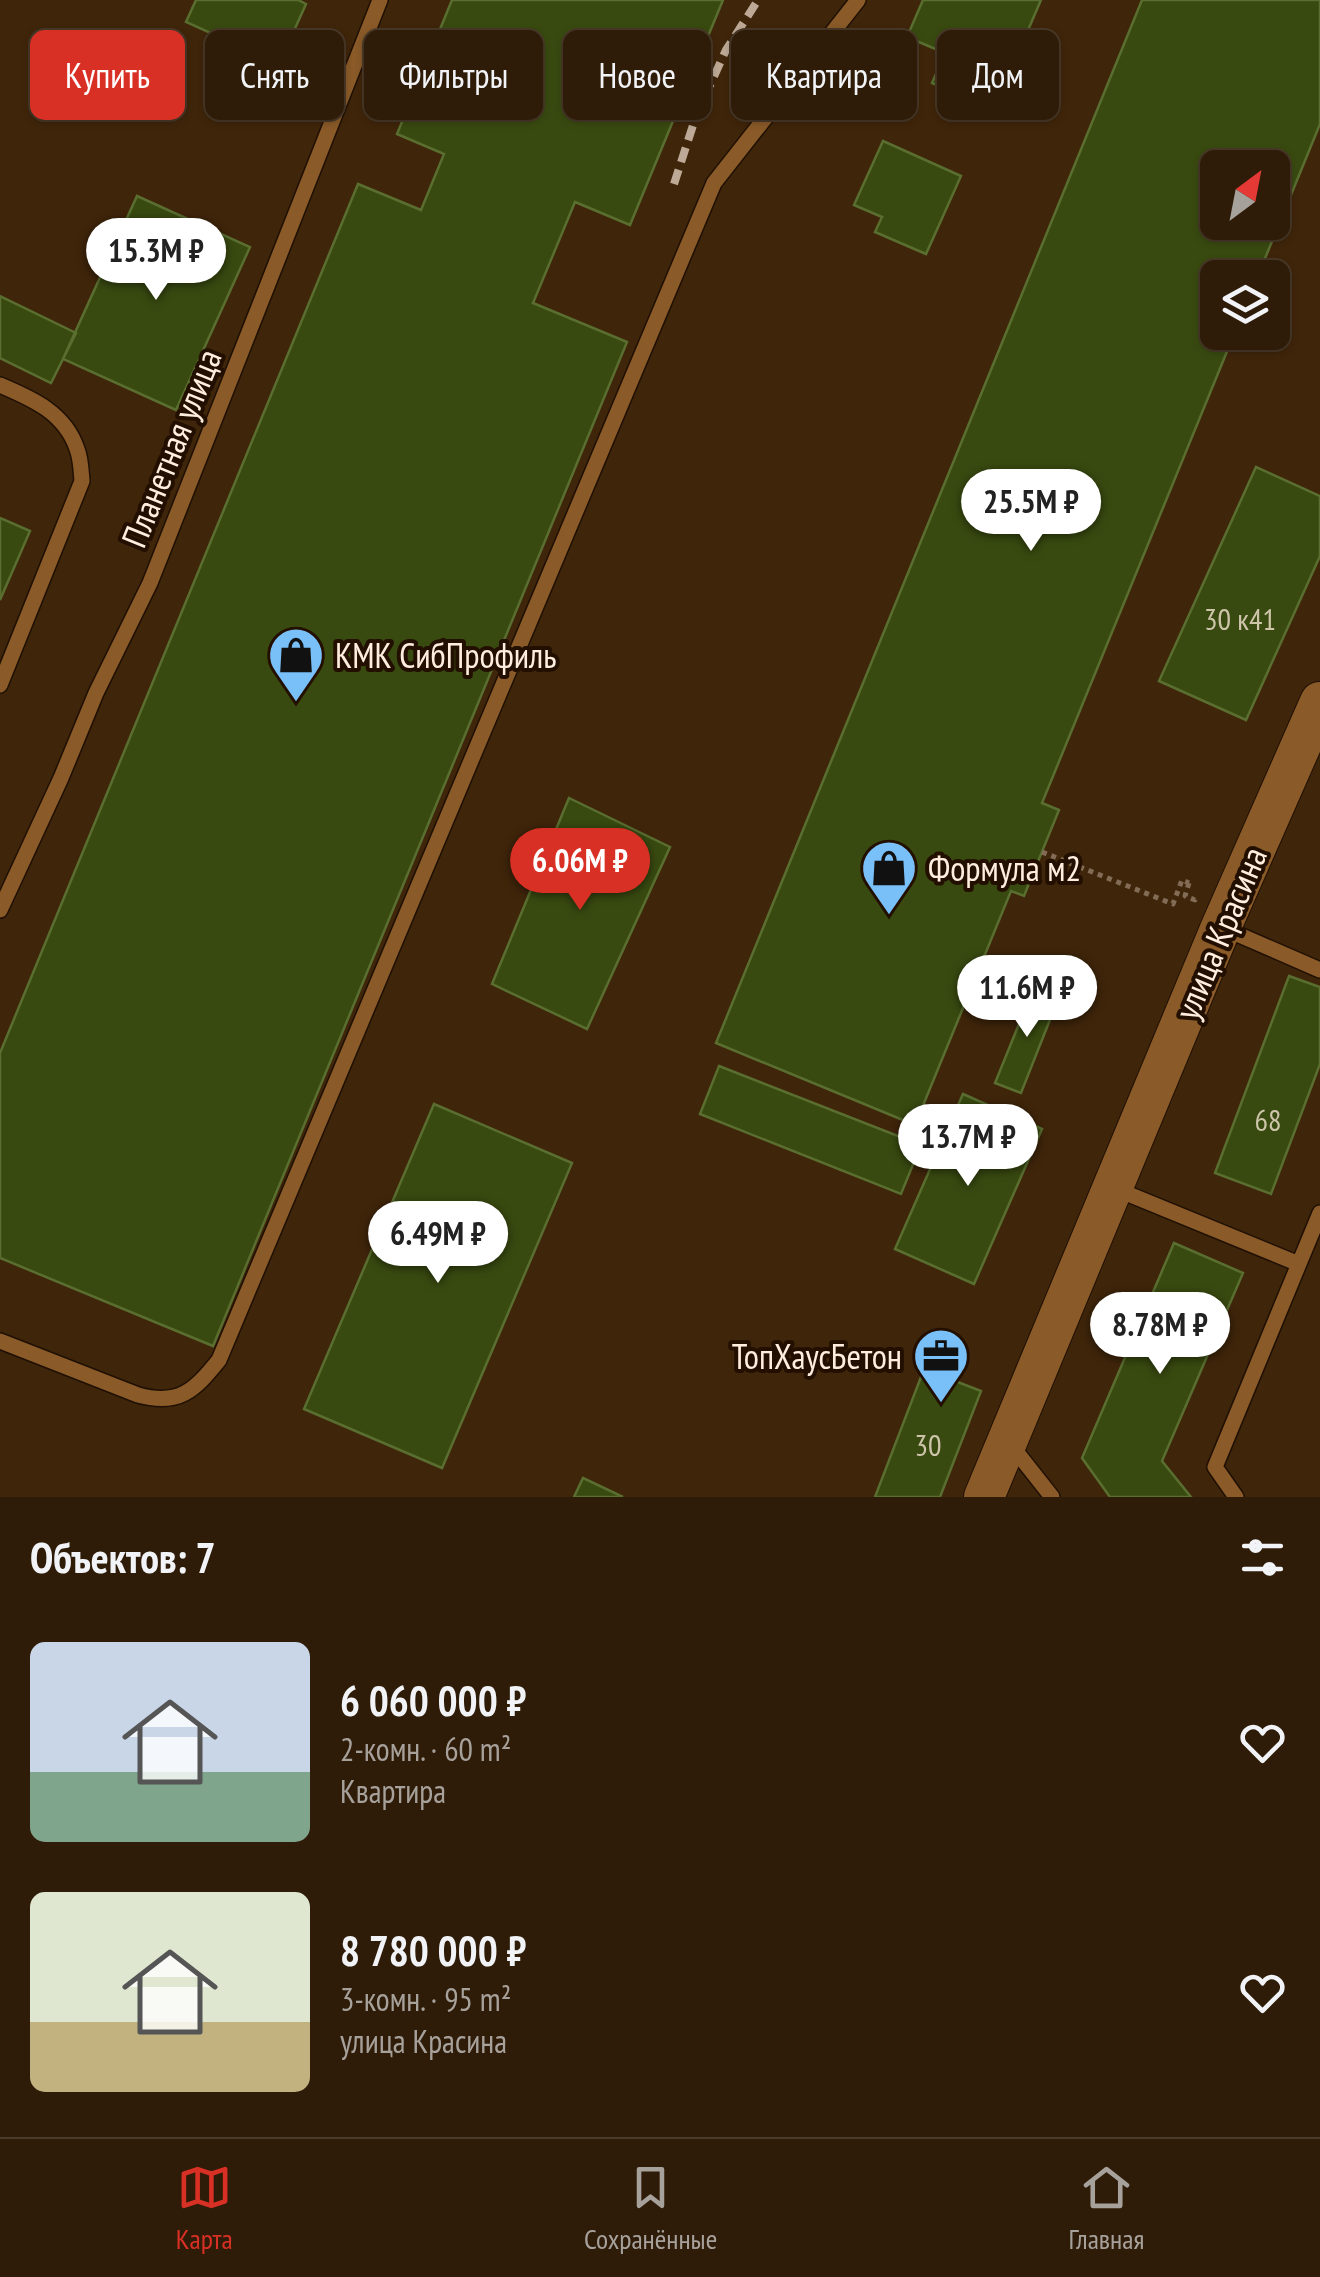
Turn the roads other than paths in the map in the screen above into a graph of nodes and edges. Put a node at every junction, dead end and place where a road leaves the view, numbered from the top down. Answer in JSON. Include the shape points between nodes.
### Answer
{"nodes":[{"id":1,"x":380,"y":0,"type":"edge"},
{"id":2,"x":858,"y":0,"type":"edge"},
{"id":3,"x":0,"y":385,"type":"edge"},
{"id":4,"x":0,"y":685,"type":"edge"},
{"id":5,"x":1320,"y":702,"type":"edge"},
{"id":6,"x":0,"y":910,"type":"edge"},
{"id":7,"x":1208,"y":913,"type":"junction"},
{"id":8,"x":1320,"y":970,"type":"edge"},
{"id":9,"x":1112,"y":1187,"type":"junction"},
{"id":10,"x":1320,"y":1213,"type":"edge"},
{"id":11,"x":1299,"y":1264,"type":"junction"},
{"id":12,"x":0,"y":1340,"type":"edge"},
{"id":13,"x":1006,"y":1439,"type":"junction"},
{"id":14,"x":984,"y":1497,"type":"edge"},
{"id":15,"x":1052,"y":1497,"type":"edge"},
{"id":16,"x":1235,"y":1497,"type":"edge"}],
"edges":[{"from":1,"to":6,"type":"lane","name":"Планетная улица","via":[[150,583]]},
{"from":2,"to":12,"type":"lane","via":[[714,183],[218,1360],[179,1398],[158,1400]]},
{"from":3,"to":4,"type":"lane","via":[[61,419],[78,449],[82,481]]},
{"from":5,"to":7,"type":"street","name":"улица Красина"},
{"from":7,"to":8,"type":"lane"},
{"from":7,"to":9,"type":"street","name":"улица Красина"},
{"from":9,"to":11,"type":"lane"},
{"from":9,"to":13,"type":"street","name":"улица Красина"},
{"from":10,"to":11,"type":"lane"},
{"from":11,"to":16,"type":"lane","via":[[1216,1467]]},
{"from":13,"to":14,"type":"street","name":"улица Красина"},
{"from":13,"to":15,"type":"lane"}]}
